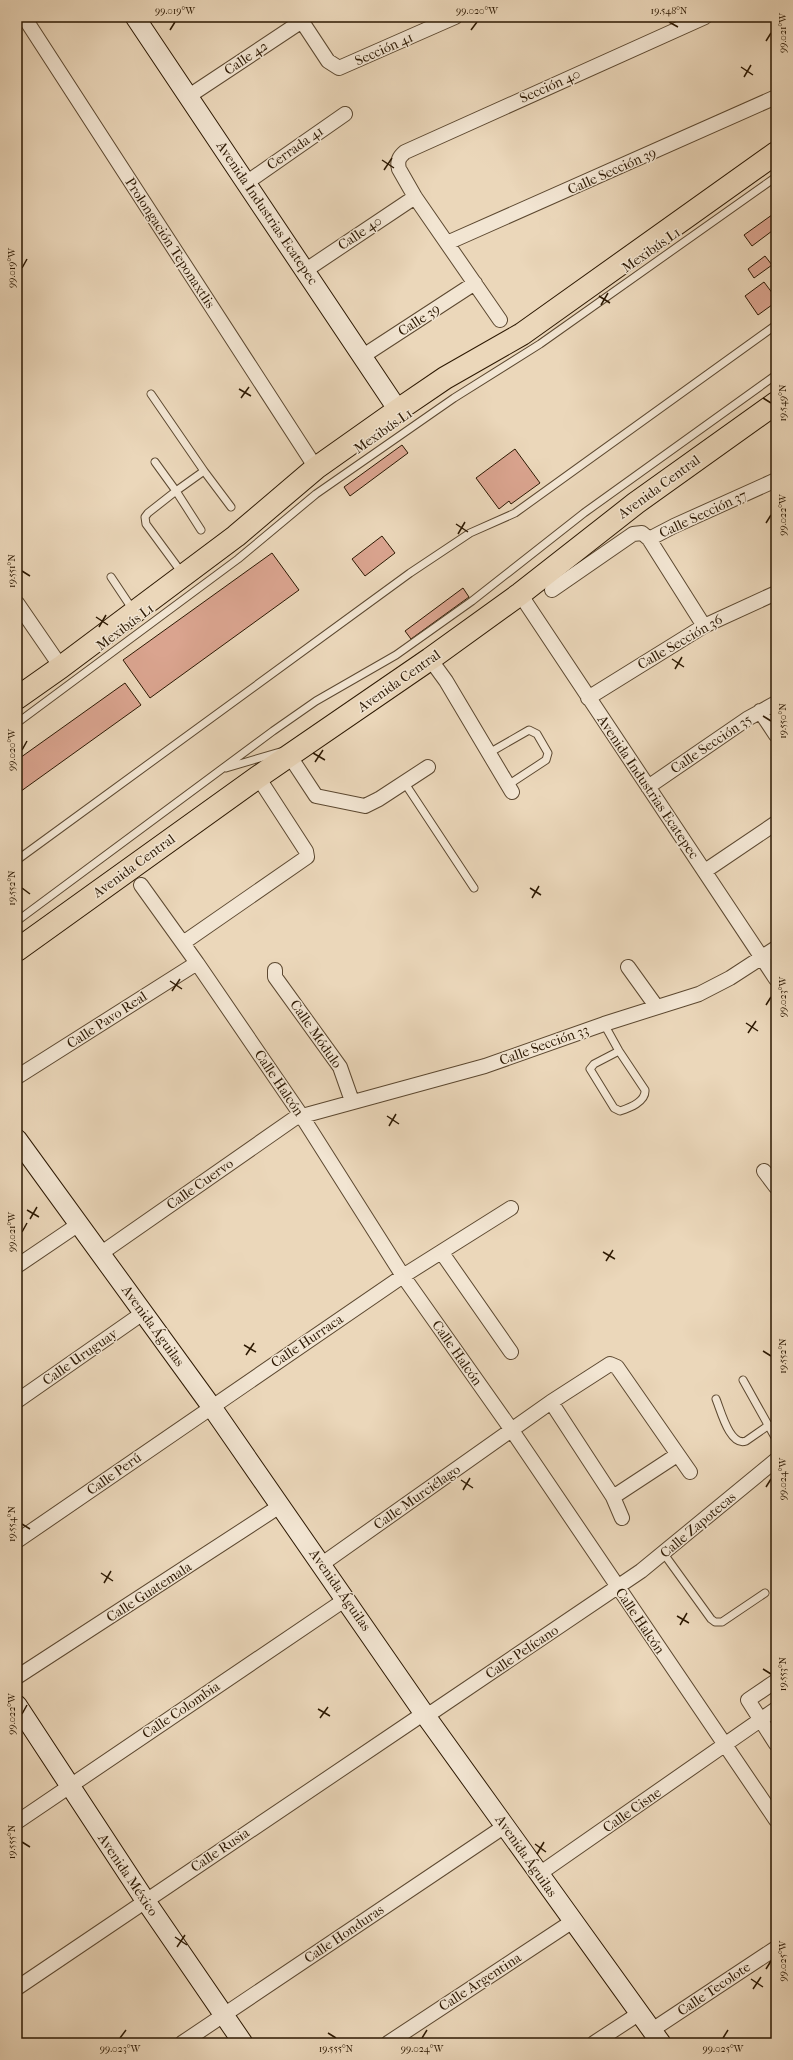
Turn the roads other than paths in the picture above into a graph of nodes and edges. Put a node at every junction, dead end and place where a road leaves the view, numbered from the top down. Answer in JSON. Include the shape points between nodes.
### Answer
{"nodes":[{"id":1,"x":24,"y":17,"type":"edge"},
{"id":2,"x":135,"y":17,"type":"edge"},
{"id":3,"x":455,"y":17,"type":"edge"},
{"id":4,"x":705,"y":17,"type":"edge"},
{"id":5,"x":301,"y":19,"type":"edge"},
{"id":6,"x":189,"y":96,"type":"junction"},
{"id":7,"x":776,"y":97,"type":"edge"},
{"id":8,"x":345,"y":114,"type":"dead end"},
{"id":9,"x":776,"y":153,"type":"edge"},
{"id":10,"x":776,"y":177,"type":"edge"},
{"id":11,"x":246,"y":183,"type":"junction"},
{"id":12,"x":415,"y":197,"type":"junction"},
{"id":13,"x":447,"y":243,"type":"junction"},
{"id":14,"x":306,"y":270,"type":"junction"},
{"id":15,"x":475,"y":283,"type":"junction"},
{"id":16,"x":500,"y":320,"type":"dead end"},
{"id":17,"x":776,"y":325,"type":"edge"},
{"id":18,"x":363,"y":356,"type":"junction"},
{"id":19,"x":776,"y":375,"type":"edge"},
{"id":20,"x":151,"y":394,"type":"dead end"},
{"id":21,"x":776,"y":403,"type":"edge"},
{"id":22,"x":398,"y":410,"type":"junction"},
{"id":23,"x":155,"y":462,"type":"dead end"},
{"id":24,"x":316,"y":468,"type":"junction"},
{"id":25,"x":204,"y":470,"type":"junction"},
{"id":26,"x":776,"y":480,"type":"edge"},
{"id":27,"x":176,"y":491,"type":"junction"},
{"id":28,"x":231,"y":507,"type":"dead end"},
{"id":29,"x":201,"y":530,"type":"dead end"},
{"id":30,"x":649,"y":539,"type":"junction"},
{"id":31,"x":184,"y":575,"type":"junction"},
{"id":32,"x":112,"y":577,"type":"dead end"},
{"id":33,"x":552,"y":590,"type":"dead end"},
{"id":34,"x":776,"y":593,"type":"edge"},
{"id":35,"x":520,"y":594,"type":"junction"},
{"id":36,"x":17,"y":602,"type":"edge"},
{"id":37,"x":135,"y":612,"type":"junction"},
{"id":38,"x":704,"y":626,"type":"junction"},
{"id":39,"x":430,"y":659,"type":"junction"},
{"id":40,"x":61,"y":667,"type":"junction"},
{"id":41,"x":17,"y":698,"type":"edge"},
{"id":42,"x":588,"y":698,"type":"junction"},
{"id":43,"x":776,"y":703,"type":"edge"},
{"id":44,"x":760,"y":710,"type":"junction"},
{"id":45,"x":17,"y":723,"type":"edge"},
{"id":46,"x":776,"y":735,"type":"edge"},
{"id":47,"x":294,"y":752,"type":"junction"},
{"id":48,"x":489,"y":753,"type":"junction"},
{"id":49,"x":428,"y":767,"type":"dead end"},
{"id":50,"x":222,"y":769,"type":"junction"},
{"id":51,"x":258,"y":777,"type":"junction"},
{"id":52,"x":404,"y":782,"type":"junction"},
{"id":53,"x":648,"y":787,"type":"junction"},
{"id":54,"x":510,"y":789,"type":"joint"},
{"id":55,"x":776,"y":823,"type":"edge"},
{"id":56,"x":17,"y":860,"type":"edge"},
{"id":57,"x":705,"y":871,"type":"junction"},
{"id":58,"x":141,"y":885,"type":"dead end"},
{"id":59,"x":474,"y":888,"type":"dead end"},
{"id":60,"x":17,"y":921,"type":"edge"},
{"id":61,"x":183,"y":943,"type":"junction"},
{"id":62,"x":776,"y":948,"type":"edge"},
{"id":63,"x":17,"y":950,"type":"edge"},
{"id":64,"x":761,"y":957,"type":"junction"},
{"id":65,"x":197,"y":963,"type":"junction"},
{"id":66,"x":628,"y":967,"type":"dead end"},
{"id":67,"x":275,"y":970,"type":"dead end"},
{"id":68,"x":776,"y":979,"type":"edge"},
{"id":69,"x":656,"y":1006,"type":"junction"},
{"id":70,"x":604,"y":1024,"type":"junction"},
{"id":71,"x":619,"y":1051,"type":"junction"},
{"id":72,"x":17,"y":1077,"type":"edge"},
{"id":73,"x":352,"y":1101,"type":"junction"},
{"id":74,"x":301,"y":1116,"type":"junction"},
{"id":75,"x":17,"y":1139,"type":"edge"},
{"id":76,"x":764,"y":1171,"type":"dead end"},
{"id":77,"x":776,"y":1187,"type":"edge"},
{"id":78,"x":511,"y":1208,"type":"dead end"},
{"id":79,"x":79,"y":1224,"type":"junction"},
{"id":80,"x":442,"y":1253,"type":"junction"},
{"id":81,"x":100,"y":1254,"type":"junction"},
{"id":82,"x":17,"y":1266,"type":"edge"},
{"id":83,"x":403,"y":1276,"type":"junction"},
{"id":84,"x":144,"y":1313,"type":"junction"},
{"id":85,"x":511,"y":1352,"type":"dead end"},
{"id":86,"x":743,"y":1380,"type":"dead end"},
{"id":87,"x":716,"y":1399,"type":"dead end"},
{"id":88,"x":17,"y":1401,"type":"edge"},
{"id":89,"x":551,"y":1402,"type":"junction"},
{"id":90,"x":211,"y":1406,"type":"junction"},
{"id":91,"x":769,"y":1425,"type":"junction"},
{"id":92,"x":511,"y":1429,"type":"junction"},
{"id":93,"x":776,"y":1439,"type":"edge"},
{"id":94,"x":677,"y":1455,"type":"junction"},
{"id":95,"x":776,"y":1460,"type":"edge"},
{"id":96,"x":690,"y":1472,"type":"dead end"},
{"id":97,"x":613,"y":1497,"type":"junction"},
{"id":98,"x":280,"y":1506,"type":"junction"},
{"id":99,"x":622,"y":1518,"type":"dead end"},
{"id":100,"x":17,"y":1541,"type":"edge"},
{"id":101,"x":664,"y":1554,"type":"junction"},
{"id":102,"x":322,"y":1564,"type":"junction"},
{"id":103,"x":618,"y":1588,"type":"junction"},
{"id":104,"x":765,"y":1593,"type":"dead end"},
{"id":105,"x":346,"y":1599,"type":"junction"},
{"id":106,"x":17,"y":1677,"type":"edge"},
{"id":107,"x":776,"y":1681,"type":"edge"},
{"id":108,"x":17,"y":1705,"type":"edge"},
{"id":109,"x":776,"y":1710,"type":"edge"},
{"id":110,"x":425,"y":1714,"type":"junction"},
{"id":111,"x":761,"y":1720,"type":"junction"},
{"id":112,"x":776,"y":1744,"type":"edge"},
{"id":113,"x":724,"y":1746,"type":"junction"},
{"id":114,"x":69,"y":1786,"type":"junction"},
{"id":115,"x":776,"y":1820,"type":"edge"},
{"id":116,"x":17,"y":1822,"type":"edge"},
{"id":117,"x":505,"y":1826,"type":"junction"},
{"id":118,"x":539,"y":1874,"type":"junction"},
{"id":119,"x":145,"y":1900,"type":"junction"},
{"id":120,"x":573,"y":1921,"type":"junction"},
{"id":121,"x":776,"y":1948,"type":"edge"},
{"id":122,"x":17,"y":1988,"type":"edge"},
{"id":123,"x":640,"y":2013,"type":"junction"},
{"id":124,"x":224,"y":2015,"type":"junction"},
{"id":125,"x":656,"y":2037,"type":"edge"},
{"id":126,"x":182,"y":2043,"type":"edge"},
{"id":127,"x":243,"y":2043,"type":"edge"},
{"id":128,"x":388,"y":2043,"type":"edge"},
{"id":129,"x":594,"y":2043,"type":"edge"}],
"edges":[{"from":1,"to":24,"type":"street","name":"Prolongación Teponaxtlis"},
{"from":2,"to":6,"type":"street","name":"Avenida Industrias Ecatepec"},
{"from":3,"to":5,"type":"street","name":"Sección 41","via":[[343,67],[335,67],[328,61]]},
{"from":4,"to":12,"type":"street","name":"Sección 40","via":[[405,152],[399,159],[398,169]]},
{"from":5,"to":6,"type":"street","name":"Calle 42"},
{"from":6,"to":11,"type":"street","name":"Avenida Industrias Ecatepec"},
{"from":7,"to":13,"type":"street","name":"Calle Sección 39"},
{"from":8,"to":11,"type":"street","name":"Cerrada 41"},
{"from":9,"to":22,"type":"highway","via":[[522,334],[445,378]]},
{"from":10,"to":45,"type":"lane","name":"Mexibús L1","via":[[540,344],[454,398],[316,494],[238,558]]},
{"from":11,"to":14,"type":"street","name":"Avenida Industrias Ecatepec"},
{"from":12,"to":13,"type":"street"},
{"from":12,"to":14,"type":"street","name":"Calle 40"},
{"from":13,"to":15,"type":"street"},
{"from":14,"to":18,"type":"street","name":"Avenida Industrias Ecatepec"},
{"from":15,"to":16,"type":"street"},
{"from":15,"to":18,"type":"street","name":"Calle 39"},
{"from":17,"to":56,"type":"lane","via":[[515,513],[470,533],[410,573]]},
{"from":18,"to":22,"type":"street","name":"Avenida Industrias Ecatepec"},
{"from":19,"to":50,"type":"lane","via":[[584,512],[472,601],[396,655],[316,701]]},
{"from":20,"to":25,"type":"lane"},
{"from":21,"to":35,"type":"highway","name":"Avenida Central","via":[[636,504]]},
{"from":22,"to":24,"type":"highway"},
{"from":23,"to":27,"type":"lane"},
{"from":24,"to":31,"type":"highway","via":[[236,536]]},
{"from":25,"to":27,"type":"lane"},
{"from":25,"to":28,"type":"lane"},
{"from":26,"to":30,"type":"street","name":"Calle Sección 37"},
{"from":27,"to":29,"type":"lane"},
{"from":27,"to":31,"type":"lane","via":[[148,512],[145,520]]},
{"from":30,"to":33,"type":"street","name":"Calle Sección 37","via":[[642,534],[633,534]]},
{"from":30,"to":38,"type":"street"},
{"from":31,"to":37,"type":"highway"},
{"from":32,"to":37,"type":"lane"},
{"from":34,"to":38,"type":"street","name":"Calle Sección 36"},
{"from":35,"to":39,"type":"highway","name":"Avenida Central"},
{"from":35,"to":42,"type":"street","name":"Avenida Industrias Ecatepec"},
{"from":36,"to":40,"type":"street"},
{"from":37,"to":40,"type":"highway"},
{"from":38,"to":42,"type":"street","name":"Calle Sección 36"},
{"from":39,"to":47,"type":"highway","name":"Avenida Central"},
{"from":39,"to":48,"type":"street"},
{"from":40,"to":41,"type":"highway"},
{"from":42,"to":53,"type":"street","name":"Avenida Industrias Ecatepec"},
{"from":43,"to":44,"type":"street","name":"Calle Sección 35"},
{"from":44,"to":46,"type":"street"},
{"from":44,"to":53,"type":"street","name":"Calle Sección 35"},
{"from":47,"to":50,"type":"lane"},
{"from":47,"to":51,"type":"highway","name":"Avenida Central"},
{"from":47,"to":52,"type":"street","via":[[316,796],[365,806]]},
{"from":48,"to":54,"type":"street"},
{"from":48,"to":54,"type":"lane","via":[[530,730],[537,734],[548,753],[546,760]]},
{"from":49,"to":52,"type":"street"},
{"from":50,"to":60,"type":"lane"},
{"from":51,"to":61,"type":"street","via":[[306,851],[307,857],[304,862]]},
{"from":51,"to":63,"type":"highway","name":"Avenida Central"},
{"from":52,"to":59,"type":"lane"},
{"from":53,"to":57,"type":"street","name":"Avenida Industrias Ecatepec"},
{"from":55,"to":57,"type":"street"},
{"from":57,"to":64,"type":"street","name":"Avenida Industrias Ecatepec"},
{"from":58,"to":61,"type":"street","name":"Calle Halcón"},
{"from":61,"to":65,"type":"street","name":"Calle Halcón"},
{"from":62,"to":64,"type":"street","name":"Calle Sección 33"},
{"from":64,"to":68,"type":"street","name":"Avenida Industrias Ecatepec"},
{"from":64,"to":69,"type":"street","name":"Calle Sección 33","via":[[711,988]]},
{"from":65,"to":72,"type":"street","name":"Calle Pavo Real"},
{"from":65,"to":74,"type":"street","name":"Calle Halcón"},
{"from":66,"to":69,"type":"street"},
{"from":67,"to":73,"type":"street","name":"Calle Módulo","via":[[275,976],[340,1067]]},
{"from":69,"to":70,"type":"street","name":"Calle Sección 33"},
{"from":70,"to":71,"type":"lane"},
{"from":70,"to":73,"type":"street","name":"Calle Sección 33","via":[[486,1066]]},
{"from":71,"to":71,"type":"lane","via":[[646,1093],[640,1101],[620,1112],[614,1108],[590,1069],[594,1064]]},
{"from":73,"to":74,"type":"street","name":"Calle Sección 33"},
{"from":74,"to":81,"type":"street","name":"Calle Cuervo"},
{"from":74,"to":83,"type":"street","name":"Calle Halcón"},
{"from":75,"to":79,"type":"street","name":"Avenida Águilas"},
{"from":76,"to":77,"type":"street"},
{"from":78,"to":80,"type":"street","name":"Calle Hurraca"},
{"from":79,"to":81,"type":"street","name":"Avenida Águilas"},
{"from":79,"to":82,"type":"street"},
{"from":80,"to":83,"type":"street","name":"Calle Hurraca"},
{"from":80,"to":85,"type":"street"},
{"from":81,"to":84,"type":"street","name":"Avenida Águilas"},
{"from":83,"to":90,"type":"street","name":"Calle Hurraca"},
{"from":83,"to":92,"type":"street","name":"Calle Halcón"},
{"from":84,"to":88,"type":"street","name":"Calle Uruguay"},
{"from":84,"to":90,"type":"street","name":"Avenida Águilas"},
{"from":86,"to":91,"type":"lane"},
{"from":87,"to":91,"type":"lane","via":[[736,1441],[746,1441]]},
{"from":89,"to":92,"type":"street","name":"Calle Murciélago"},
{"from":89,"to":94,"type":"street","name":"Calle Murciélago","via":[[607,1365],[615,1365]]},
{"from":89,"to":97,"type":"street"},
{"from":90,"to":98,"type":"street","name":"Avenida Águilas"},
{"from":90,"to":100,"type":"street","name":"Calle Perú"},
{"from":91,"to":93,"type":"lane"},
{"from":92,"to":102,"type":"street","name":"Calle Murciélago"},
{"from":92,"to":103,"type":"street","name":"Calle Halcón"},
{"from":94,"to":96,"type":"street"},
{"from":94,"to":97,"type":"street"},
{"from":95,"to":101,"type":"street","name":"Calle Zapotecas"},
{"from":97,"to":99,"type":"street"},
{"from":98,"to":102,"type":"street","name":"Avenida Águilas"},
{"from":98,"to":106,"type":"street","name":"Calle Guatemala"},
{"from":101,"to":103,"type":"street","name":"Calle Zapotecas"},
{"from":101,"to":104,"type":"lane","via":[[715,1622],[722,1622]]},
{"from":102,"to":105,"type":"street","name":"Avenida Águilas"},
{"from":103,"to":110,"type":"street","name":"Calle Pelícano","via":[[434,1711]]},
{"from":103,"to":113,"type":"street","name":"Calle Halcón"},
{"from":105,"to":110,"type":"street","name":"Avenida Águilas"},
{"from":105,"to":114,"type":"street","name":"Calle Colombia"},
{"from":107,"to":111,"type":"street","via":[[748,1700]]},
{"from":108,"to":114,"type":"street","name":"Avenida México"},
{"from":109,"to":111,"type":"street","name":"Calle Cisne"},
{"from":110,"to":117,"type":"street","name":"Avenida Águilas"},
{"from":110,"to":119,"type":"street","name":"Calle Rusia"},
{"from":111,"to":112,"type":"street"},
{"from":111,"to":113,"type":"street","name":"Calle Cisne"},
{"from":113,"to":115,"type":"street","name":"Calle Halcón"},
{"from":113,"to":118,"type":"street","name":"Calle Cisne"},
{"from":114,"to":116,"type":"street","name":"Calle Colombia"},
{"from":114,"to":119,"type":"street","name":"Avenida México"},
{"from":117,"to":118,"type":"street","name":"Avenida Águilas"},
{"from":117,"to":124,"type":"street","name":"Calle Honduras"},
{"from":118,"to":120,"type":"street","name":"Avenida Águilas"},
{"from":119,"to":122,"type":"street","name":"Calle Rusia"},
{"from":119,"to":124,"type":"street","name":"Avenida México"},
{"from":120,"to":123,"type":"street","name":"Avenida Águilas"},
{"from":120,"to":128,"type":"street","name":"Calle Argentina"},
{"from":121,"to":125,"type":"street","name":"Calle Tecolote"},
{"from":123,"to":125,"type":"street","name":"Avenida Águilas"},
{"from":123,"to":129,"type":"street"},
{"from":124,"to":126,"type":"street","name":"Calle Honduras"},
{"from":124,"to":127,"type":"street","name":"Avenida México"}]}
